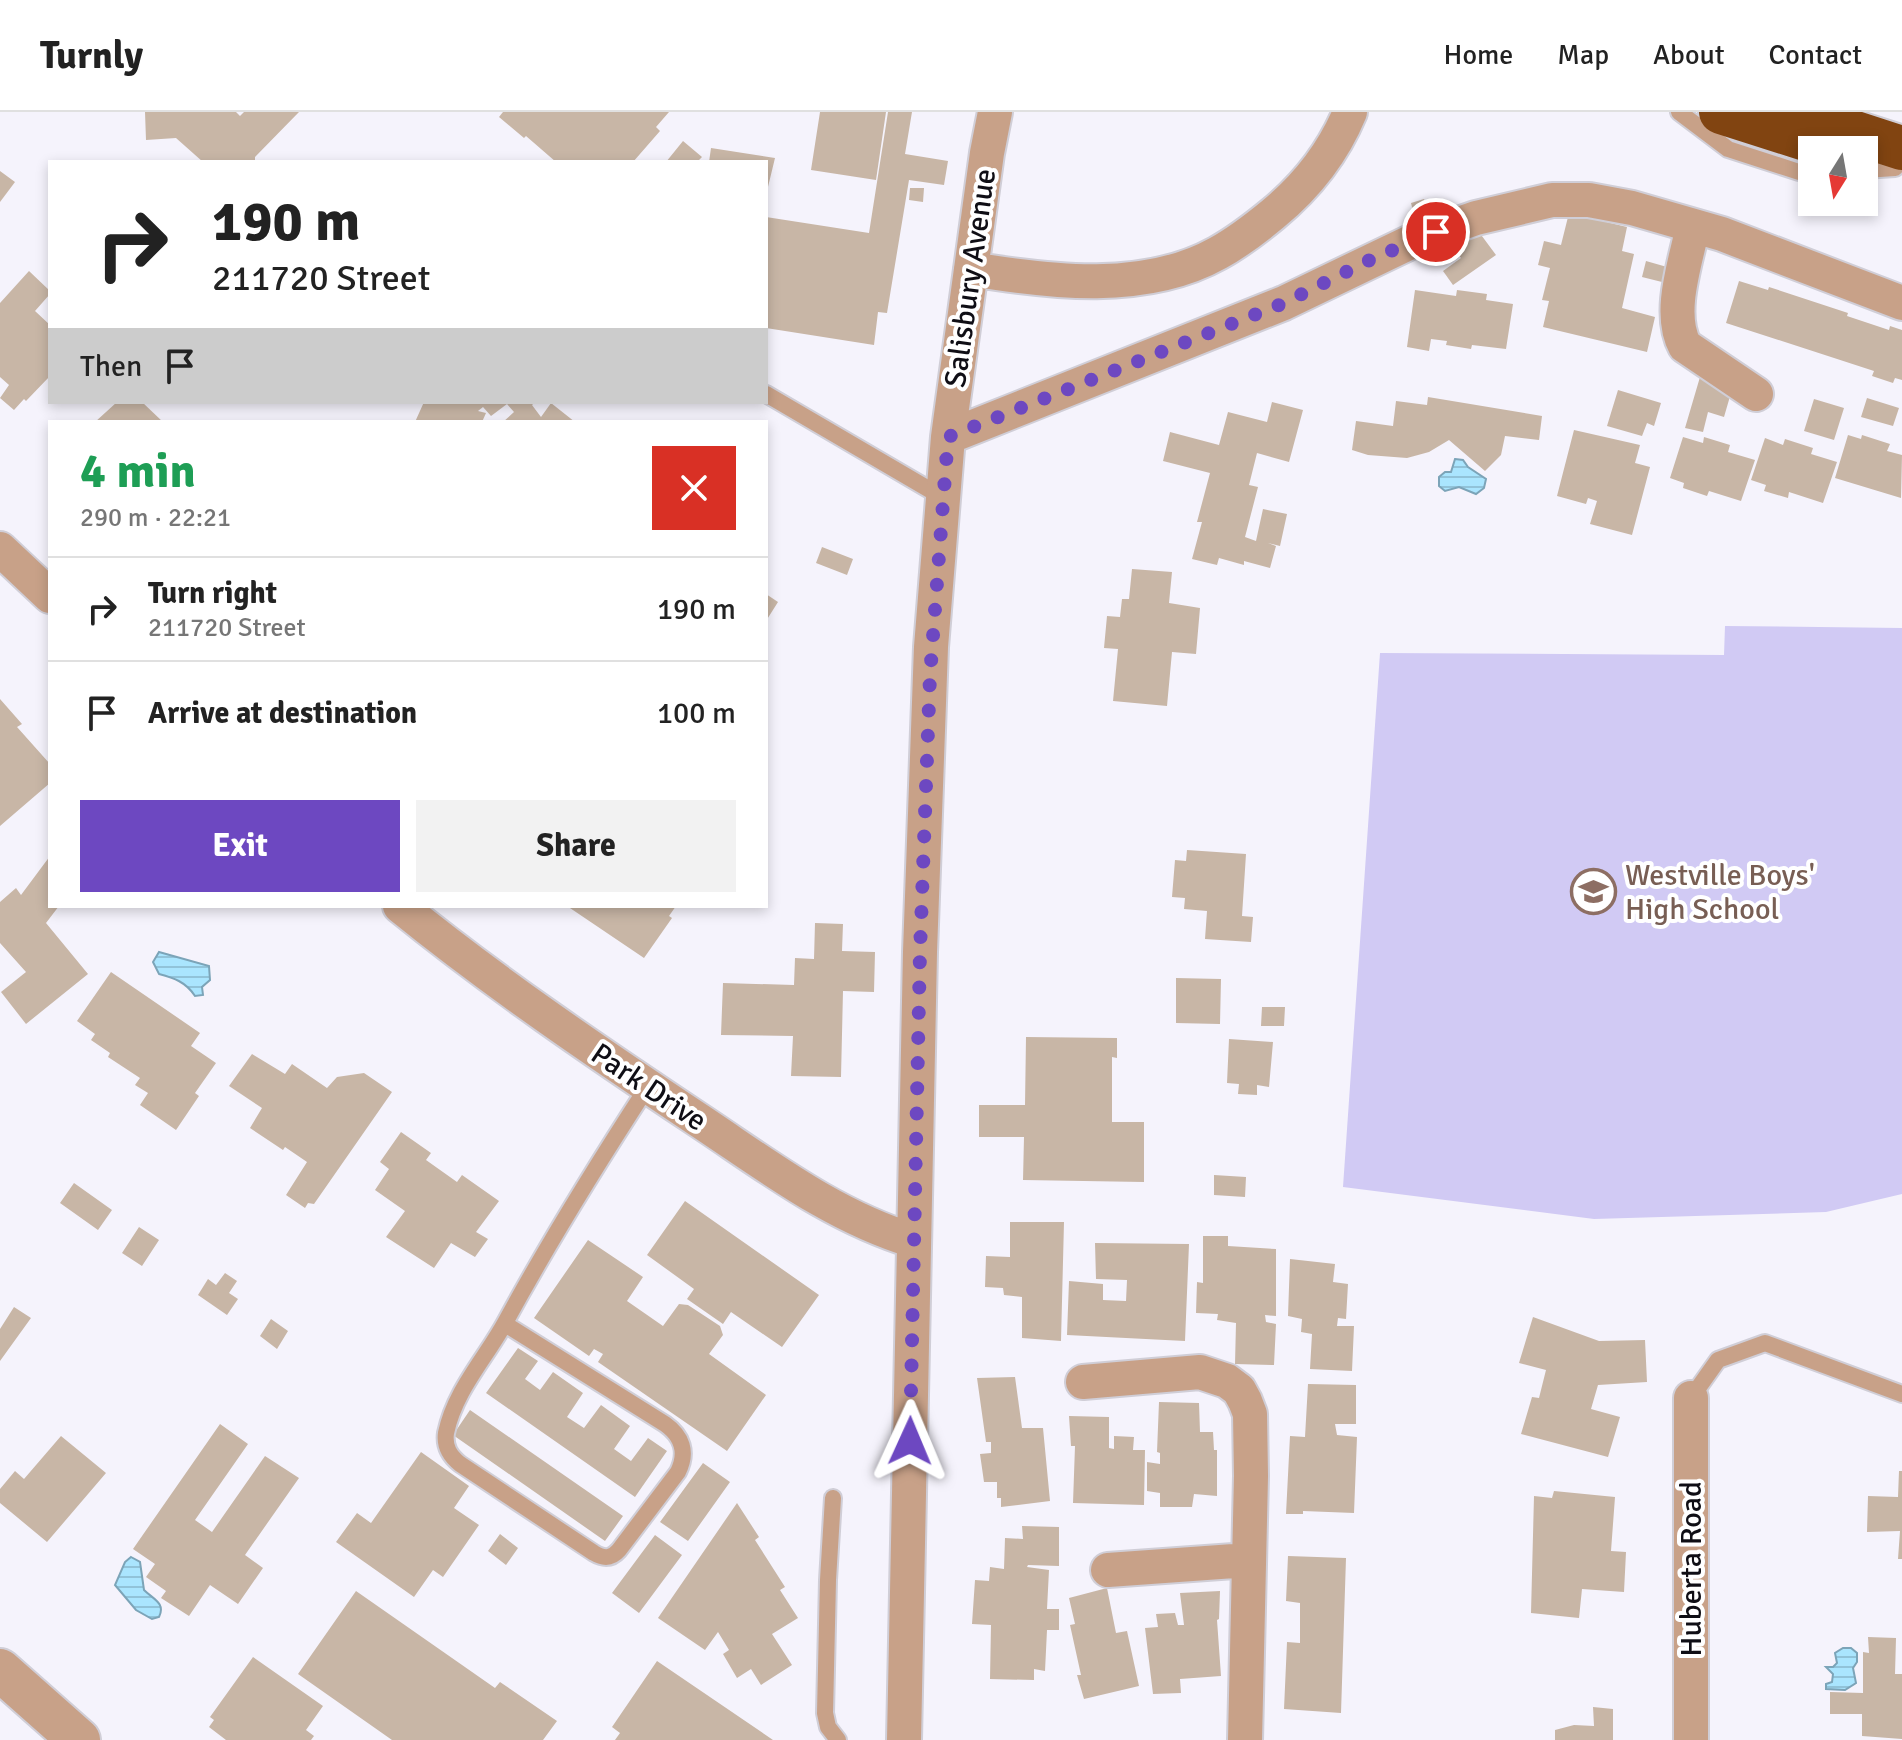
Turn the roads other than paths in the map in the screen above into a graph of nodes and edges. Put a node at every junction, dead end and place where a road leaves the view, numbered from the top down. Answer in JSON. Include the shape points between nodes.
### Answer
{"nodes":[{"id":1,"x":995,"y":112,"type":"edge"},
{"id":2,"x":1350,"y":112,"type":"edge"},
{"id":3,"x":1679,"y":112,"type":"edge"},
{"id":4,"x":1721,"y":112,"type":"edge"},
{"id":5,"x":1790,"y":112,"type":"edge"},
{"id":6,"x":1798,"y":137,"type":"edge"},
{"id":7,"x":1885,"y":163,"type":"edge"},
{"id":8,"x":1798,"y":172,"type":"edge"},
{"id":9,"x":1693,"y":226,"type":"junction"},
{"id":10,"x":971,"y":269,"type":"junction"},
{"id":11,"x":1902,"y":303,"type":"edge"},
{"id":12,"x":1756,"y":394,"type":"dead end"},
{"id":13,"x":768,"y":395,"type":"edge"},
{"id":14,"x":948,"y":437,"type":"junction"},
{"id":15,"x":942,"y":497,"type":"junction"},
{"id":16,"x":0,"y":549,"type":"edge"},
{"id":17,"x":48,"y":594,"type":"edge"},
{"id":18,"x":403,"y":908,"type":"edge"},
{"id":19,"x":648,"y":1086,"type":"junction"},
{"id":20,"x":914,"y":1241,"type":"junction"},
{"id":21,"x":505,"y":1324,"type":"junction"},
{"id":22,"x":1083,"y":1382,"type":"dead end"},
{"id":23,"x":1902,"y":1394,"type":"edge"},
{"id":24,"x":1691,"y":1398,"type":"joint"},
{"id":25,"x":833,"y":1498,"type":"dead end"},
{"id":26,"x":1248,"y":1560,"type":"junction"},
{"id":27,"x":1108,"y":1570,"type":"dead end"},
{"id":28,"x":0,"y":1670,"type":"edge"},
{"id":29,"x":79,"y":1740,"type":"edge"},
{"id":30,"x":838,"y":1740,"type":"edge"},
{"id":31,"x":904,"y":1740,"type":"edge"},
{"id":32,"x":1245,"y":1740,"type":"edge"},
{"id":33,"x":1691,"y":1740,"type":"edge"}],
"edges":[{"from":1,"to":10,"type":"street","name":"Salisbury Avenue"},
{"from":2,"to":10,"type":"street","via":[[1320,168],[1269,217],[1217,254],[1180,269],[1100,281]]},
{"from":3,"to":8,"type":"lane","via":[[1728,149]]},
{"from":4,"to":6,"type":"highway"},
{"from":5,"to":7,"type":"highway"},
{"from":9,"to":11,"type":"street"},
{"from":9,"to":12,"type":"street","via":[[1677,308],[1680,337],[1685,346]]},
{"from":9,"to":14,"type":"street","via":[[1632,208],[1568,199],[1476,218],[1395,248],[1284,303]]},
{"from":10,"to":14,"type":"street","name":"Salisbury Avenue"},
{"from":13,"to":15,"type":"lane"},
{"from":14,"to":15,"type":"street","name":"Salisbury Avenue"},
{"from":15,"to":20,"type":"street","name":"Salisbury Avenue","via":[[927,740]]},
{"from":16,"to":17,"type":"street"},
{"from":18,"to":19,"type":"street","name":"Park Drive","via":[[547,1019]]},
{"from":19,"to":20,"type":"street","name":"Park Drive","via":[[850,1218]]},
{"from":19,"to":21,"type":"lane","via":[[574,1201]]},
{"from":20,"to":31,"type":"street","name":"Salisbury Avenue"},
{"from":21,"to":21,"type":"lane","via":[[476,1365],[453,1412],[447,1450],[556,1528],[610,1557],[678,1472],[681,1442],[673,1429]]},
{"from":22,"to":26,"type":"street","via":[[1200,1372],[1239,1390],[1250,1414]]},
{"from":23,"to":24,"type":"lane","via":[[1765,1343],[1718,1360]]},
{"from":24,"to":33,"type":"street","name":"Huberta Road"},
{"from":25,"to":30,"type":"lane","via":[[825,1713]]},
{"from":26,"to":27,"type":"street"},
{"from":26,"to":32,"type":"street"},
{"from":28,"to":29,"type":"street"}]}
